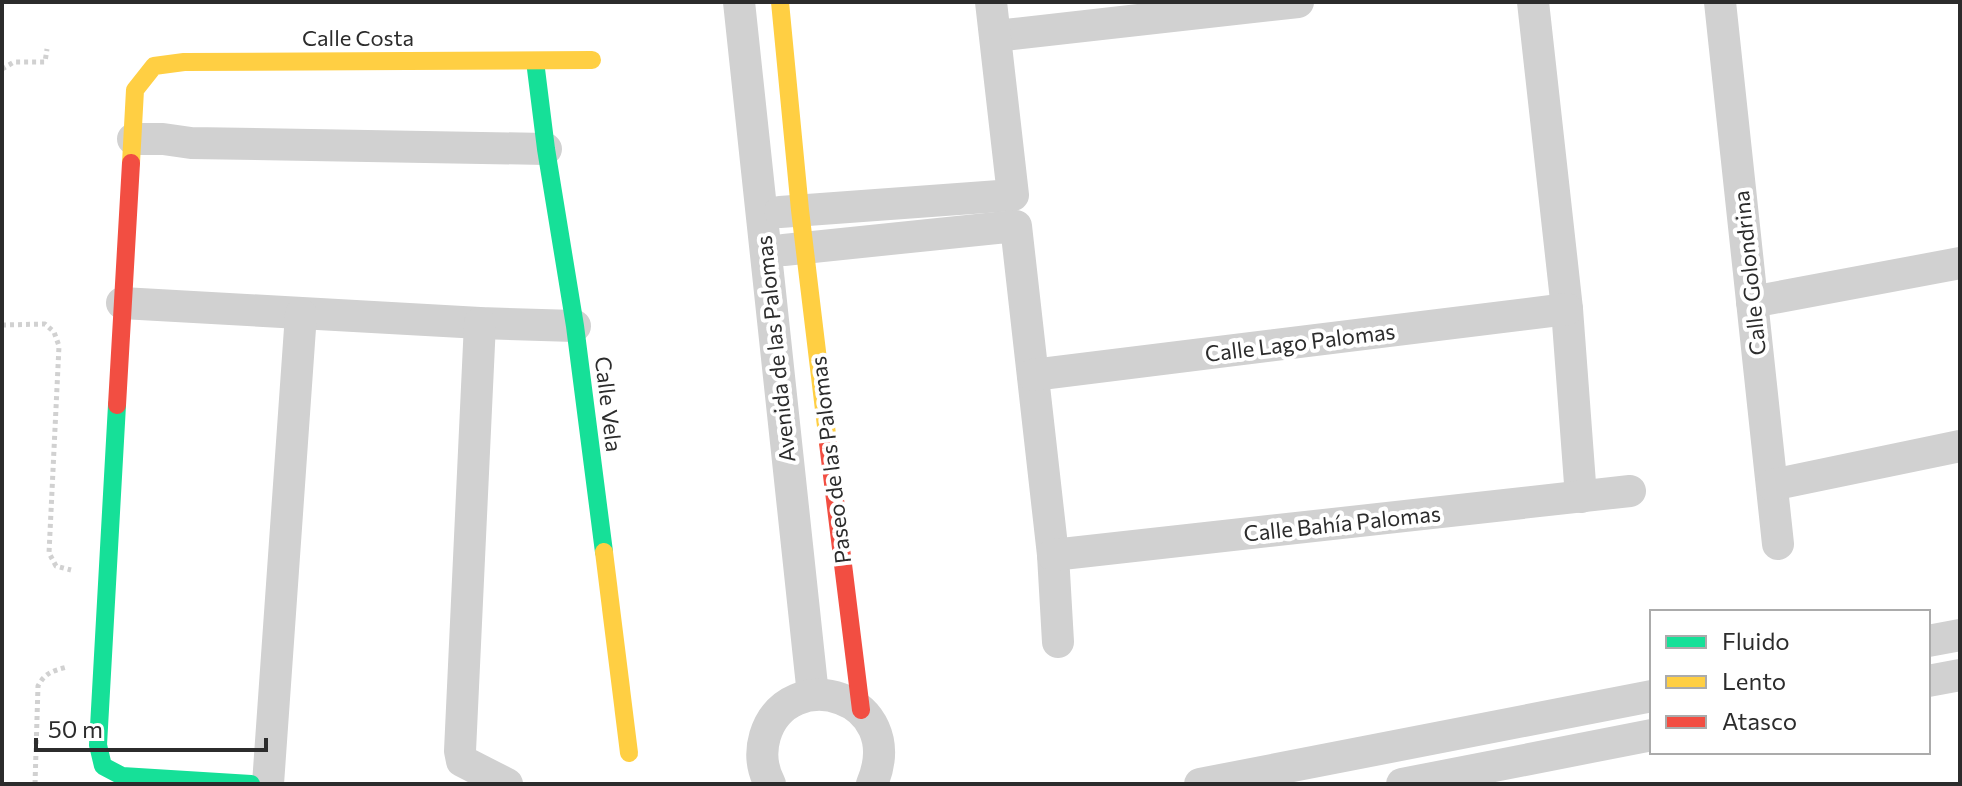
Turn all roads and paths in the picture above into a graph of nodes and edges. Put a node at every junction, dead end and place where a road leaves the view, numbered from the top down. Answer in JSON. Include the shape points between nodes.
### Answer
{"nodes":[{"id":1,"x":739,"y":2,"type":"edge"},
{"id":2,"x":780,"y":2,"type":"edge"},
{"id":3,"x":991,"y":2,"type":"edge"},
{"id":4,"x":1298,"y":2,"type":"edge"},
{"id":5,"x":1533,"y":2,"type":"edge"},
{"id":6,"x":1720,"y":2,"type":"edge"},
{"id":7,"x":996,"y":36,"type":"junction"},
{"id":8,"x":47,"y":49,"type":"dead end"},
{"id":9,"x":592,"y":60,"type":"dead end"},
{"id":10,"x":535,"y":61,"type":"junction"},
{"id":11,"x":2,"y":69,"type":"edge"},
{"id":12,"x":133,"y":139,"type":"junction"},
{"id":13,"x":546,"y":149,"type":"junction"},
{"id":14,"x":800,"y":210,"type":"junction"},
{"id":15,"x":1014,"y":210,"type":"junction"},
{"id":16,"x":761,"y":214,"type":"junction"},
{"id":17,"x":805,"y":248,"type":"junction"},
{"id":18,"x":765,"y":252,"type":"junction"},
{"id":19,"x":1960,"y":263,"type":"edge"},
{"id":20,"x":1752,"y":302,"type":"junction"},
{"id":21,"x":122,"y":303,"type":"junction"},
{"id":22,"x":1567,"y":309,"type":"junction"},
{"id":23,"x":301,"y":314,"type":"junction"},
{"id":24,"x":480,"y":323,"type":"junction"},
{"id":25,"x":2,"y":325,"type":"edge"},
{"id":26,"x":575,"y":326,"type":"junction"},
{"id":27,"x":1033,"y":375,"type":"junction"},
{"id":28,"x":1960,"y":446,"type":"edge"},
{"id":29,"x":1772,"y":485,"type":"junction"},
{"id":30,"x":1630,"y":491,"type":"dead end"},
{"id":31,"x":1581,"y":497,"type":"junction"},
{"id":32,"x":1778,"y":544,"type":"dead end"},
{"id":33,"x":1053,"y":555,"type":"junction"},
{"id":34,"x":106,"y":593,"type":"junction"},
{"id":35,"x":1960,"y":635,"type":"edge"},
{"id":36,"x":1930,"y":641,"type":"edge"},
{"id":37,"x":1058,"y":642,"type":"dead end"},
{"id":38,"x":103,"y":659,"type":"junction"},
{"id":39,"x":1960,"y":675,"type":"edge"},
{"id":40,"x":1930,"y":681,"type":"edge"},
{"id":41,"x":813,"y":695,"type":"junction"},
{"id":42,"x":1650,"y":696,"type":"edge"},
{"id":43,"x":861,"y":710,"type":"junction"},
{"id":44,"x":1650,"y":735,"type":"edge"},
{"id":45,"x":629,"y":753,"type":"dead end"},
{"id":46,"x":35,"y":784,"type":"edge"},
{"id":47,"x":251,"y":784,"type":"edge"},
{"id":48,"x":268,"y":784,"type":"edge"},
{"id":49,"x":507,"y":784,"type":"edge"},
{"id":50,"x":770,"y":784,"type":"edge"},
{"id":51,"x":872,"y":784,"type":"edge"},
{"id":52,"x":1200,"y":784,"type":"edge"},
{"id":53,"x":1402,"y":784,"type":"edge"}],
"edges":[{"from":1,"to":16,"type":"street","name":"Avenida de las Palomas"},
{"from":2,"to":14,"type":"street","name":"Paseo de las Palomas"},
{"from":3,"to":7,"type":"street"},
{"from":4,"to":7,"type":"street"},
{"from":5,"to":22,"type":"street"},
{"from":6,"to":20,"type":"street","name":"Calle Golondrina"},
{"from":7,"to":15,"type":"street"},
{"from":8,"to":11,"type":"path","via":[[45,62],[14,62]]},
{"from":9,"to":10,"type":"street","name":"Calle Costa"},
{"from":10,"to":12,"type":"street","name":"Calle Costa","via":[[154,66],[135,90]]},
{"from":10,"to":13,"type":"street","name":"Calle Vela"},
{"from":12,"to":13,"type":"street"},
{"from":12,"to":21,"type":"street"},
{"from":13,"to":26,"type":"street","name":"Calle Vela"},
{"from":14,"to":15,"type":"street"},
{"from":14,"to":16,"type":"street"},
{"from":14,"to":17,"type":"street","name":"Paseo de las Palomas"},
{"from":15,"to":17,"type":"street"},
{"from":15,"to":27,"type":"street"},
{"from":16,"to":18,"type":"street","name":"Avenida de las Palomas"},
{"from":17,"to":18,"type":"street"},
{"from":17,"to":43,"type":"street","name":"Paseo de las Palomas"},
{"from":18,"to":41,"type":"street","name":"Avenida de las Palomas"},
{"from":19,"to":20,"type":"street"},
{"from":20,"to":29,"type":"street","name":"Calle Golondrina"},
{"from":21,"to":23,"type":"street"},
{"from":21,"to":34,"type":"street"},
{"from":22,"to":27,"type":"street","name":"Calle Lago Palomas"},
{"from":22,"to":31,"type":"street"},
{"from":23,"to":24,"type":"street"},
{"from":23,"to":48,"type":"street"},
{"from":24,"to":26,"type":"street"},
{"from":24,"to":49,"type":"street","via":[[460,751],[462,761]]},
{"from":25,"to":34,"type":"path","via":[[45,324],[54,332],[59,346],[49,553],[56,566],[75,571],[88,589]]},
{"from":26,"to":45,"type":"street","name":"Calle Vela"},
{"from":27,"to":33,"type":"street"},
{"from":28,"to":29,"type":"street"},
{"from":29,"to":32,"type":"street","name":"Calle Golondrina"},
{"from":30,"to":31,"type":"street","name":"Calle Bahía Palomas"},
{"from":31,"to":33,"type":"street","name":"Calle Bahía Palomas"},
{"from":33,"to":37,"type":"street"},
{"from":34,"to":38,"type":"street"},
{"from":35,"to":36,"type":"street"},
{"from":38,"to":46,"type":"path","via":[[51,671],[38,686]]},
{"from":38,"to":47,"type":"street","via":[[98,745],[103,766],[122,776]]},
{"from":39,"to":40,"type":"street"},
{"from":41,"to":43,"type":"street","via":[[842,698]]},
{"from":41,"to":50,"type":"street","via":[[788,705],[767,729],[762,761]]},
{"from":42,"to":52,"type":"street"},
{"from":43,"to":51,"type":"street","via":[[878,737],[881,754]]},
{"from":44,"to":53,"type":"street"}]}
